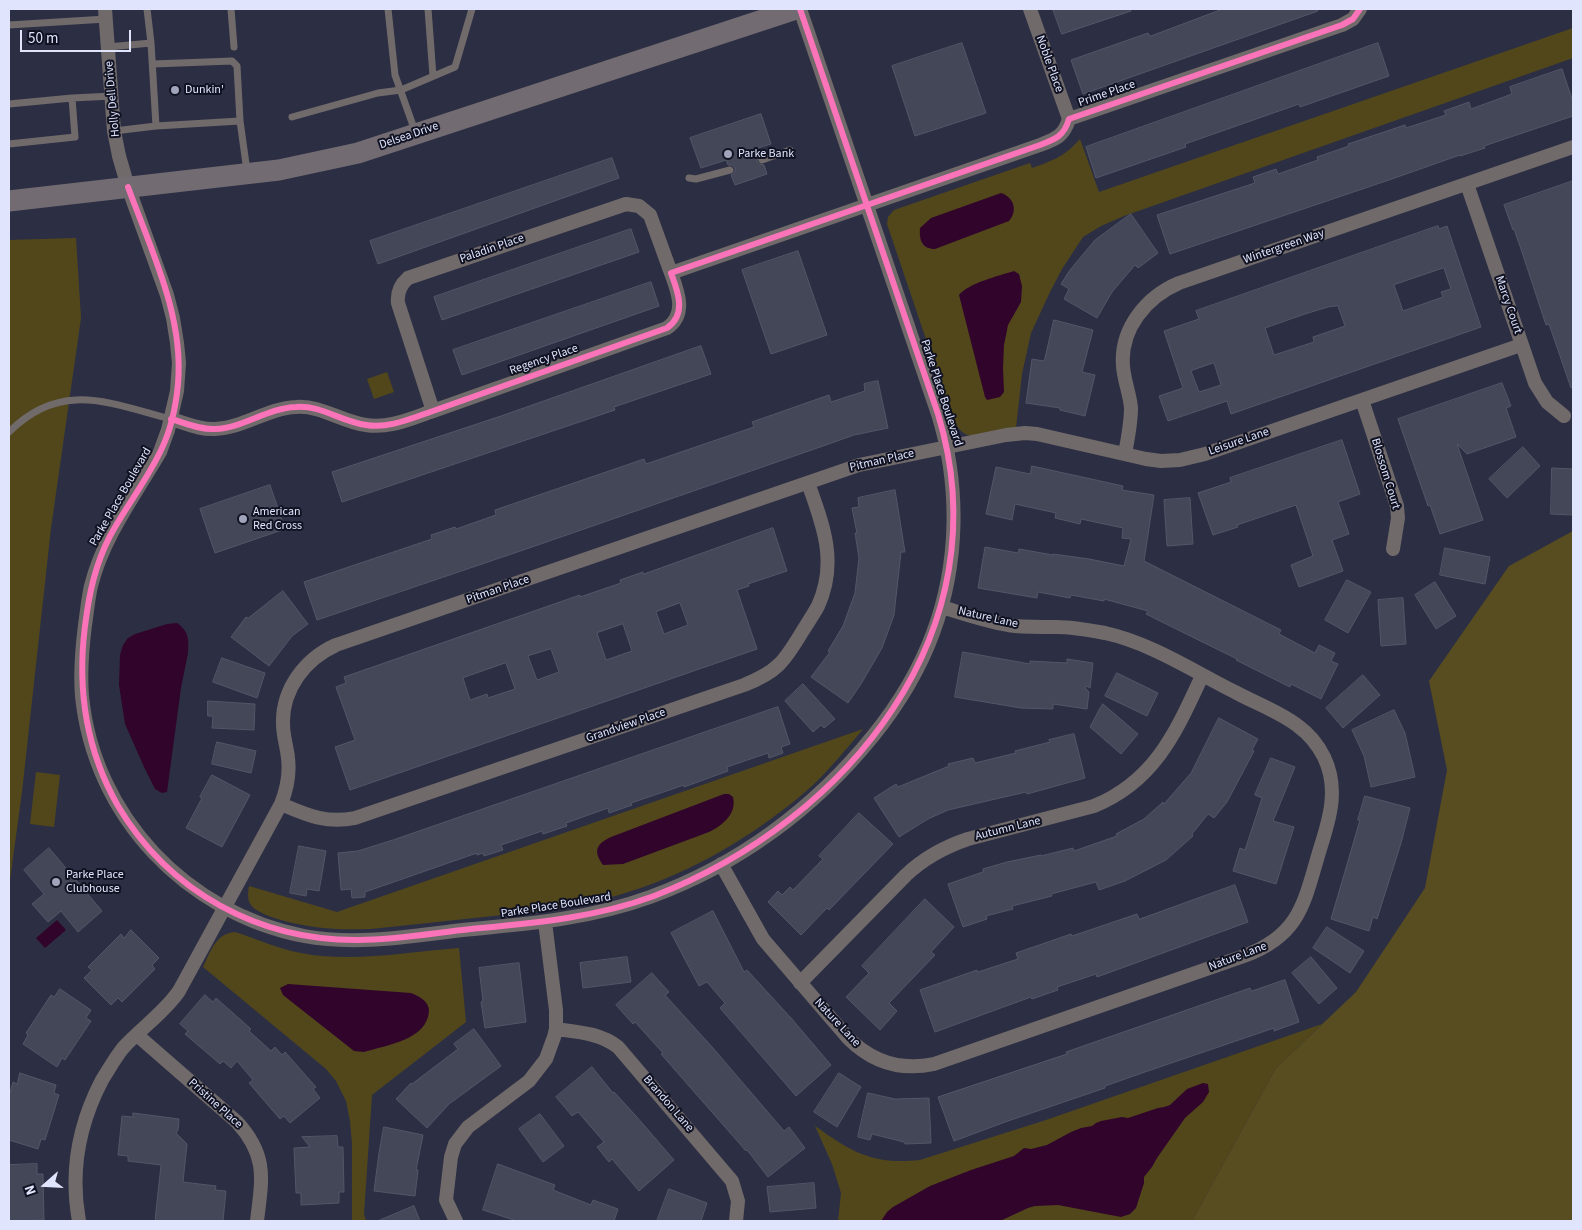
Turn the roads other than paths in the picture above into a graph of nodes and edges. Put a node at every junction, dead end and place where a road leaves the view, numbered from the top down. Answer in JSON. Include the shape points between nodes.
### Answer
{"nodes":[{"id":1,"x":147,"y":9,"type":"edge"},
{"id":2,"x":231,"y":9,"type":"edge"},
{"id":3,"x":388,"y":9,"type":"edge"},
{"id":4,"x":428,"y":9,"type":"edge"},
{"id":5,"x":472,"y":9,"type":"edge"},
{"id":6,"x":796,"y":9,"type":"edge"},
{"id":7,"x":800,"y":9,"type":"edge"},
{"id":8,"x":1030,"y":9,"type":"edge"},
{"id":9,"x":1360,"y":9,"type":"edge"},
{"id":10,"x":105,"y":14,"type":"edge"},
{"id":11,"x":9,"y":25,"type":"edge"},
{"id":12,"x":152,"y":43,"type":"junction"},
{"id":13,"x":234,"y":46,"type":"dead end"},
{"id":14,"x":108,"y":47,"type":"junction"},
{"id":15,"x":153,"y":64,"type":"junction"},
{"id":16,"x":433,"y":76,"type":"junction"},
{"id":17,"x":401,"y":90,"type":"junction"},
{"id":18,"x":113,"y":96,"type":"junction"},
{"id":19,"x":72,"y":98,"type":"junction"},
{"id":20,"x":9,"y":104,"type":"edge"},
{"id":21,"x":292,"y":117,"type":"dead end"},
{"id":22,"x":1069,"y":118,"type":"junction"},
{"id":23,"x":240,"y":121,"type":"junction"},
{"id":24,"x":156,"y":126,"type":"junction"},
{"id":25,"x":114,"y":131,"type":"junction"},
{"id":26,"x":416,"y":134,"type":"junction"},
{"id":27,"x":9,"y":144,"type":"edge"},
{"id":28,"x":1573,"y":147,"type":"edge"},
{"id":29,"x":790,"y":150,"type":"dead end"},
{"id":30,"x":762,"y":160,"type":"dead end"},
{"id":31,"x":730,"y":170,"type":"dead end"},
{"id":32,"x":248,"y":174,"type":"junction"},
{"id":33,"x":689,"y":178,"type":"dead end"},
{"id":34,"x":1467,"y":184,"type":"junction"},
{"id":35,"x":128,"y":187,"type":"junction"},
{"id":36,"x":9,"y":201,"type":"edge"},
{"id":37,"x":866,"y":206,"type":"junction"},
{"id":38,"x":671,"y":273,"type":"junction"},
{"id":39,"x":1521,"y":345,"type":"junction"},
{"id":40,"x":1362,"y":400,"type":"junction"},
{"id":41,"x":433,"y":411,"type":"junction"},
{"id":42,"x":1564,"y":416,"type":"dead end"},
{"id":43,"x":171,"y":419,"type":"junction"},
{"id":44,"x":9,"y":432,"type":"edge"},
{"id":45,"x":947,"y":447,"type":"junction"},
{"id":46,"x":1125,"y":454,"type":"junction"},
{"id":47,"x":808,"y":483,"type":"junction"},
{"id":48,"x":1393,"y":549,"type":"dead end"},
{"id":49,"x":942,"y":607,"type":"junction"},
{"id":50,"x":1202,"y":676,"type":"junction"},
{"id":51,"x":281,"y":804,"type":"junction"},
{"id":52,"x":721,"y":864,"type":"junction"},
{"id":53,"x":224,"y":908,"type":"junction"},
{"id":54,"x":545,"y":922,"type":"junction"},
{"id":55,"x":800,"y":983,"type":"junction"},
{"id":56,"x":556,"y":1029,"type":"junction"},
{"id":57,"x":137,"y":1035,"type":"junction"},
{"id":58,"x":79,"y":1221,"type":"edge"},
{"id":59,"x":257,"y":1221,"type":"edge"},
{"id":60,"x":456,"y":1221,"type":"edge"},
{"id":61,"x":736,"y":1221,"type":"edge"}],
"edges":[{"from":1,"to":12,"type":"lane"},
{"from":2,"to":13,"type":"lane"},
{"from":3,"to":17,"type":"lane","via":[[396,75]]},
{"from":4,"to":16,"type":"lane"},
{"from":5,"to":16,"type":"lane","via":[[455,67]]},
{"from":6,"to":26,"type":"main road","name":"Delsea Drive"},
{"from":7,"to":37,"type":"street","name":"Parke Place Boulevard"},
{"from":8,"to":22,"type":"street","name":"Noble Place"},
{"from":9,"to":22,"type":"street","name":"Prime Place","via":[[1353,19],[1342,25]]},
{"from":10,"to":11,"type":"lane"},
{"from":10,"to":14,"type":"street","name":"Holly Dell Drive"},
{"from":12,"to":14,"type":"lane"},
{"from":12,"to":15,"type":"lane"},
{"from":14,"to":18,"type":"street","name":"Holly Dell Drive"},
{"from":15,"to":23,"type":"lane","via":[[232,61],[237,66]]},
{"from":15,"to":24,"type":"lane"},
{"from":16,"to":17,"type":"lane"},
{"from":17,"to":21,"type":"lane","via":[[378,93]]},
{"from":17,"to":26,"type":"lane"},
{"from":18,"to":19,"type":"lane"},
{"from":18,"to":25,"type":"street","name":"Holly Dell Drive"},
{"from":19,"to":20,"type":"lane"},
{"from":19,"to":27,"type":"lane","via":[[76,137]]},
{"from":22,"to":37,"type":"street","name":"Prime Place","via":[[1060,136],[1050,141]]},
{"from":23,"to":24,"type":"lane"},
{"from":23,"to":32,"type":"lane"},
{"from":24,"to":25,"type":"lane"},
{"from":25,"to":35,"type":"street","name":"Holly Dell Drive"},
{"from":26,"to":32,"type":"main road","name":"Delsea Drive","via":[[358,153]]},
{"from":28,"to":34,"type":"street","name":"Wintergreen Way"},
{"from":29,"to":30,"type":"lane"},
{"from":31,"to":33,"type":"lane"},
{"from":32,"to":35,"type":"main road","name":"Delsea Drive"},
{"from":34,"to":39,"type":"street","name":"Marcy Court"},
{"from":34,"to":46,"type":"street","name":"Wintergreen Way","via":[[1179,283],[1158,294],[1134,321],[1124,351],[1123,368],[1131,413]]},
{"from":35,"to":36,"type":"main road","name":"Delsea Drive"},
{"from":35,"to":43,"type":"street","name":"Parke Place Boulevard","via":[[175,327],[178,372]]},
{"from":37,"to":38,"type":"street"},
{"from":37,"to":45,"type":"street","name":"Parke Place Boulevard"},
{"from":38,"to":41,"type":"street","name":"Regency Place","via":[[680,308],[676,319],[667,328]]},
{"from":38,"to":41,"type":"street","name":"Paladin Place","via":[[650,215],[639,206],[626,204],[408,278],[400,286],[398,303]]},
{"from":39,"to":40,"type":"street","name":"Leisure Lane"},
{"from":39,"to":42,"type":"street","name":"Marcy Court","via":[[1538,390],[1552,408]]},
{"from":40,"to":46,"type":"street","name":"Leisure Lane","via":[[1192,458],[1161,461]]},
{"from":40,"to":48,"type":"street","name":"Blossom Court","via":[[1397,506]]},
{"from":41,"to":43,"type":"street","name":"Regency Place","via":[[381,426],[365,425],[304,406],[274,411],[216,429]]},
{"from":43,"to":44,"type":"lane","via":[[82,399],[34,412]]},
{"from":43,"to":53,"type":"street","name":"Parke Place Boulevard","via":[[160,452],[112,534],[93,579],[81,658],[82,699],[96,758],[126,818],[171,872]]},
{"from":45,"to":46,"type":"street","name":"Leisure Lane","via":[[1025,433]]},
{"from":45,"to":47,"type":"street","name":"Pitman Place","via":[[868,462]]},
{"from":45,"to":49,"type":"street","name":"Parke Place Boulevard","via":[[953,522]]},
{"from":47,"to":51,"type":"street","name":"Pitman Place","via":[[336,645],[322,653],[301,671],[287,702],[283,723],[289,772]]},
{"from":47,"to":51,"type":"street","name":"Grandview Place","via":[[826,541],[826,577],[818,606],[782,663],[768,674],[355,818],[338,821],[311,817]]},
{"from":49,"to":50,"type":"street","name":"Nature Lane","via":[[1007,625],[1076,628],[1112,635],[1147,648]]},
{"from":49,"to":52,"type":"street","name":"Parke Place Boulevard","via":[[916,672],[895,707],[864,747],[798,813]]},
{"from":50,"to":55,"type":"street","name":"Autumn Lane","via":[[1164,750],[1132,784],[1094,806],[962,841],[933,854],[906,875]]},
{"from":50,"to":55,"type":"street","name":"Nature Lane","via":[[1298,726],[1321,751],[1330,774],[1331,813],[1306,896],[1293,922],[1275,941],[1244,956],[934,1064],[920,1066],[892,1064],[868,1054],[848,1038]]},
{"from":51,"to":53,"type":"street","name":"Pitman Place"},
{"from":52,"to":54,"type":"street","name":"Parke Place Boulevard","via":[[676,887],[627,905]]},
{"from":52,"to":55,"type":"street","name":"Nature Lane","via":[[757,931]]},
{"from":53,"to":54,"type":"street","name":"Parke Place Boulevard","via":[[278,930],[345,940]]},
{"from":53,"to":57,"type":"street","via":[[175,997]]},
{"from":54,"to":56,"type":"street","via":[[556,1002]]},
{"from":56,"to":60,"type":"street","via":[[549,1053],[530,1081],[468,1127],[455,1144],[446,1200]]},
{"from":56,"to":61,"type":"street","name":"Brandon Lane","via":[[590,1034],[618,1047],[732,1181],[738,1201]]},
{"from":57,"to":58,"type":"street","via":[[110,1067],[91,1103],[83,1127],[75,1180]]},
{"from":57,"to":59,"type":"street","name":"Pristine Place","via":[[237,1122],[250,1139],[258,1154],[262,1175]]}]}
